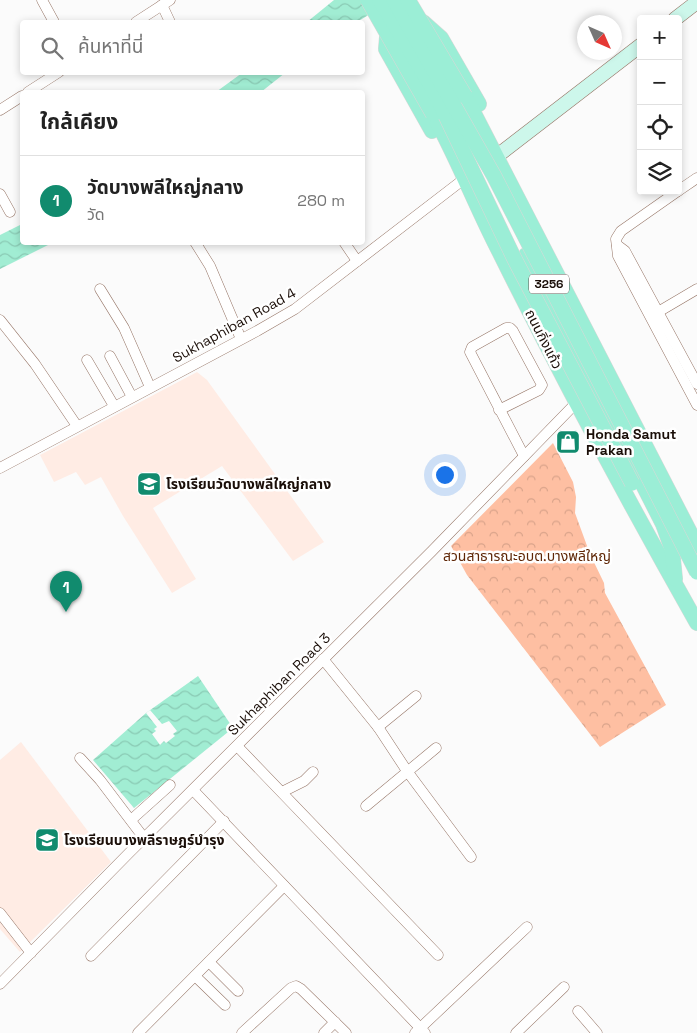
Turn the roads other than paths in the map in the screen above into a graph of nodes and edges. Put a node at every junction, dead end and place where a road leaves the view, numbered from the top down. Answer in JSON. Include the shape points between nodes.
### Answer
{"nodes":[{"id":1,"x":42,"y":0,"type":"edge"},
{"id":2,"x":368,"y":0,"type":"edge"},
{"id":3,"x":380,"y":0,"type":"edge"},
{"id":4,"x":394,"y":0,"type":"edge"},
{"id":5,"x":408,"y":0,"type":"edge"},
{"id":6,"x":697,"y":2,"type":"edge"},
{"id":7,"x":166,"y":3,"type":"edge"},
{"id":8,"x":680,"y":15,"type":"edge"},
{"id":9,"x":53,"y":20,"type":"edge"},
{"id":10,"x":139,"y":20,"type":"edge"},
{"id":11,"x":170,"y":20,"type":"edge"},
{"id":12,"x":637,"y":48,"type":"edge"},
{"id":13,"x":54,"y":75,"type":"edge"},
{"id":14,"x":31,"y":90,"type":"edge"},
{"id":15,"x":20,"y":97,"type":"edge"},
{"id":16,"x":0,"y":110,"type":"edge"},
{"id":17,"x":441,"y":129,"type":"junction"},
{"id":18,"x":489,"y":140,"type":"junction"},
{"id":19,"x":497,"y":156,"type":"junction"},
{"id":20,"x":457,"y":163,"type":"junction"},
{"id":21,"x":697,"y":178,"type":"edge"},
{"id":22,"x":464,"y":179,"type":"junction"},
{"id":23,"x":682,"y":188,"type":"edge"},
{"id":24,"x":0,"y":194,"type":"edge"},
{"id":25,"x":672,"y":195,"type":"edge"},
{"id":26,"x":10,"y":212,"type":"dead end"},
{"id":27,"x":197,"y":245,"type":"edge"},
{"id":28,"x":346,"y":245,"type":"edge"},
{"id":29,"x":357,"y":261,"type":"junction"},
{"id":30,"x":100,"y":289,"type":"dead end"},
{"id":31,"x":697,"y":290,"type":"edge"},
{"id":32,"x":654,"y":314,"type":"junction"},
{"id":33,"x":0,"y":320,"type":"edge"},
{"id":34,"x":241,"y":339,"type":"junction"},
{"id":35,"x":110,"y":356,"type":"dead end"},
{"id":36,"x":87,"y":360,"type":"dead end"},
{"id":37,"x":697,"y":384,"type":"edge"},
{"id":38,"x":150,"y":387,"type":"junction"},
{"id":39,"x":694,"y":393,"type":"edge"},
{"id":40,"x":132,"y":397,"type":"junction"},
{"id":41,"x":576,"y":403,"type":"junction"},
{"id":42,"x":697,"y":405,"type":"edge"},
{"id":43,"x":114,"y":406,"type":"junction"},
{"id":44,"x":499,"y":410,"type":"junction"},
{"id":45,"x":77,"y":426,"type":"junction"},
{"id":46,"x":524,"y":456,"type":"junction"},
{"id":47,"x":0,"y":468,"type":"edge"},
{"id":48,"x":696,"y":540,"type":"edge"},
{"id":49,"x":673,"y":561,"type":"junction"},
{"id":50,"x":697,"y":572,"type":"edge"},
{"id":51,"x":675,"y":583,"type":"junction"},
{"id":52,"x":697,"y":623,"type":"edge"},
{"id":53,"x":323,"y":660,"type":"junction"},
{"id":54,"x":416,"y":696,"type":"dead end"},
{"id":55,"x":378,"y":727,"type":"junction"},
{"id":56,"x":237,"y":746,"type":"junction"},
{"id":57,"x":436,"y":748,"type":"dead end"},
{"id":58,"x":80,"y":758,"type":"dead end"},
{"id":59,"x":407,"y":771,"type":"junction"},
{"id":60,"x":313,"y":772,"type":"dead end"},
{"id":61,"x":170,"y":785,"type":"dead end"},
{"id":62,"x":194,"y":790,"type":"junction"},
{"id":63,"x":282,"y":792,"type":"junction"},
{"id":64,"x":366,"y":806,"type":"dead end"},
{"id":65,"x":131,"y":820,"type":"junction"},
{"id":66,"x":224,"y":821,"type":"junction"},
{"id":67,"x":144,"y":838,"type":"junction"},
{"id":68,"x":471,"y":857,"type":"dead end"},
{"id":69,"x":284,"y":886,"type":"junction"},
{"id":70,"x":0,"y":914,"type":"edge"},
{"id":71,"x":527,"y":927,"type":"dead end"},
{"id":72,"x":31,"y":953,"type":"junction"},
{"id":73,"x":438,"y":955,"type":"dead end"},
{"id":74,"x":91,"y":956,"type":"dead end"},
{"id":75,"x":209,"y":962,"type":"junction"},
{"id":76,"x":195,"y":976,"type":"junction"},
{"id":77,"x":0,"y":984,"type":"edge"},
{"id":78,"x":564,"y":987,"type":"dead end"},
{"id":79,"x":238,"y":991,"type":"dead end"},
{"id":80,"x":225,"y":1005,"type":"dead end"},
{"id":81,"x":578,"y":1012,"type":"dead end"},
{"id":82,"x":335,"y":1022,"type":"junction"},
{"id":83,"x":420,"y":1031,"type":"edge"},
{"id":84,"x":138,"y":1033,"type":"edge"},
{"id":85,"x":242,"y":1033,"type":"edge"},
{"id":86,"x":324,"y":1033,"type":"edge"},
{"id":87,"x":346,"y":1033,"type":"edge"},
{"id":88,"x":516,"y":1033,"type":"edge"},
{"id":89,"x":598,"y":1033,"type":"edge"}],
"edges":[{"from":1,"to":9,"type":"street"},
{"from":2,"to":17,"type":"main road","name":"ถนนกิ่งแก้ว","number":"3256","bridge":true},
{"from":3,"to":49,"type":"main road","number":"3256","bridge":true,"via":[[433,89],[515,260]]},
{"from":4,"to":50,"type":"main road","number":"3256","bridge":true,"via":[[494,176]]},
{"from":5,"to":18,"type":"main road","number":"3256","bridge":true},
{"from":6,"to":8,"type":"main road"},
{"from":7,"to":10,"type":"street"},
{"from":7,"to":11,"type":"street"},
{"from":12,"to":19,"type":"main road"},
{"from":13,"to":14,"type":"street"},
{"from":15,"to":16,"type":"street"},
{"from":17,"to":20,"type":"main road","name":"ถนนกิ่งแก้ว","number":"3256"},
{"from":17,"to":49,"type":"main road","number":"3256","via":[[483,170],[663,524]]},
{"from":18,"to":19,"type":"main road","number":"3256"},
{"from":18,"to":20,"type":"main road","via":[[483,110],[441,38],[428,25],[415,20],[386,37],[391,61],[431,130]]},
{"from":19,"to":48,"type":"main road","number":"3256"},
{"from":20,"to":22,"type":"main road","name":"ถนนกิ่งแก้ว","number":"3256"},
{"from":21,"to":23,"type":"street"},
{"from":22,"to":29,"type":"street","name":"Sukhaphiban Road 4"},
{"from":22,"to":41,"type":"main road","name":"ถนนกิ่งแก้ว","number":"3256"},
{"from":24,"to":26,"type":"street"},
{"from":25,"to":32,"type":"street","via":[[621,231],[616,239],[617,245],[626,250]]},
{"from":27,"to":34,"type":"street","via":[[210,266]]},
{"from":28,"to":29,"type":"street"},
{"from":29,"to":34,"type":"street","name":"Sukhaphiban Road 4","via":[[295,309]]},
{"from":30,"to":38,"type":"street","via":[[124,328]]},
{"from":31,"to":32,"type":"street"},
{"from":32,"to":37,"type":"street"},
{"from":32,"to":39,"type":"street"},
{"from":33,"to":45,"type":"street"},
{"from":34,"to":38,"type":"street","name":"Sukhaphiban Road 4"},
{"from":35,"to":40,"type":"street"},
{"from":36,"to":43,"type":"street"},
{"from":38,"to":40,"type":"street","name":"Sukhaphiban Road 4"},
{"from":39,"to":42,"type":"street"},
{"from":40,"to":43,"type":"street","name":"Sukhaphiban Road 4"},
{"from":41,"to":46,"type":"street","name":"Sukhaphiban Road 3"},
{"from":41,"to":51,"type":"main road","name":"ถนนกิ่งแก้ว","number":"3256"},
{"from":43,"to":45,"type":"street","name":"Sukhaphiban Road 4"},
{"from":44,"to":44,"type":"street","via":[[470,352],[472,347],[510,328],[542,385],[539,390]]},
{"from":44,"to":46,"type":"street"},
{"from":45,"to":47,"type":"street","name":"Sukhaphiban Road 4"},
{"from":46,"to":53,"type":"street","name":"Sukhaphiban Road 3"},
{"from":49,"to":51,"type":"main road","number":"3256"},
{"from":51,"to":52,"type":"main road","name":"ถนนกิ่งแก้ว","number":"3256"},
{"from":53,"to":55,"type":"street"},
{"from":53,"to":56,"type":"street","name":"Sukhaphiban Road 3"},
{"from":54,"to":55,"type":"street"},
{"from":55,"to":59,"type":"street"},
{"from":56,"to":62,"type":"street","name":"Sukhaphiban Road 3"},
{"from":56,"to":63,"type":"street"},
{"from":57,"to":59,"type":"street"},
{"from":58,"to":65,"type":"street"},
{"from":59,"to":64,"type":"street"},
{"from":59,"to":68,"type":"street"},
{"from":60,"to":63,"type":"street","via":[[304,781]]},
{"from":61,"to":65,"type":"street"},
{"from":62,"to":66,"type":"street"},
{"from":62,"to":67,"type":"street","name":"Sukhaphiban Road 3"},
{"from":63,"to":73,"type":"street"},
{"from":65,"to":67,"type":"street"},
{"from":66,"to":69,"type":"street"},
{"from":66,"to":74,"type":"street"},
{"from":67,"to":72,"type":"street","name":"Sukhaphiban Road 3"},
{"from":69,"to":75,"type":"street"},
{"from":69,"to":83,"type":"street"},
{"from":70,"to":72,"type":"street"},
{"from":71,"to":83,"type":"street"},
{"from":72,"to":77,"type":"street","name":"Sukhaphiban Road 3"},
{"from":75,"to":76,"type":"street"},
{"from":75,"to":79,"type":"street"},
{"from":76,"to":80,"type":"street"},
{"from":76,"to":84,"type":"street"},
{"from":78,"to":88,"type":"street"},
{"from":81,"to":89,"type":"street"},
{"from":82,"to":85,"type":"street","via":[[296,986]]},
{"from":82,"to":86,"type":"street"},
{"from":82,"to":87,"type":"street"}]}
